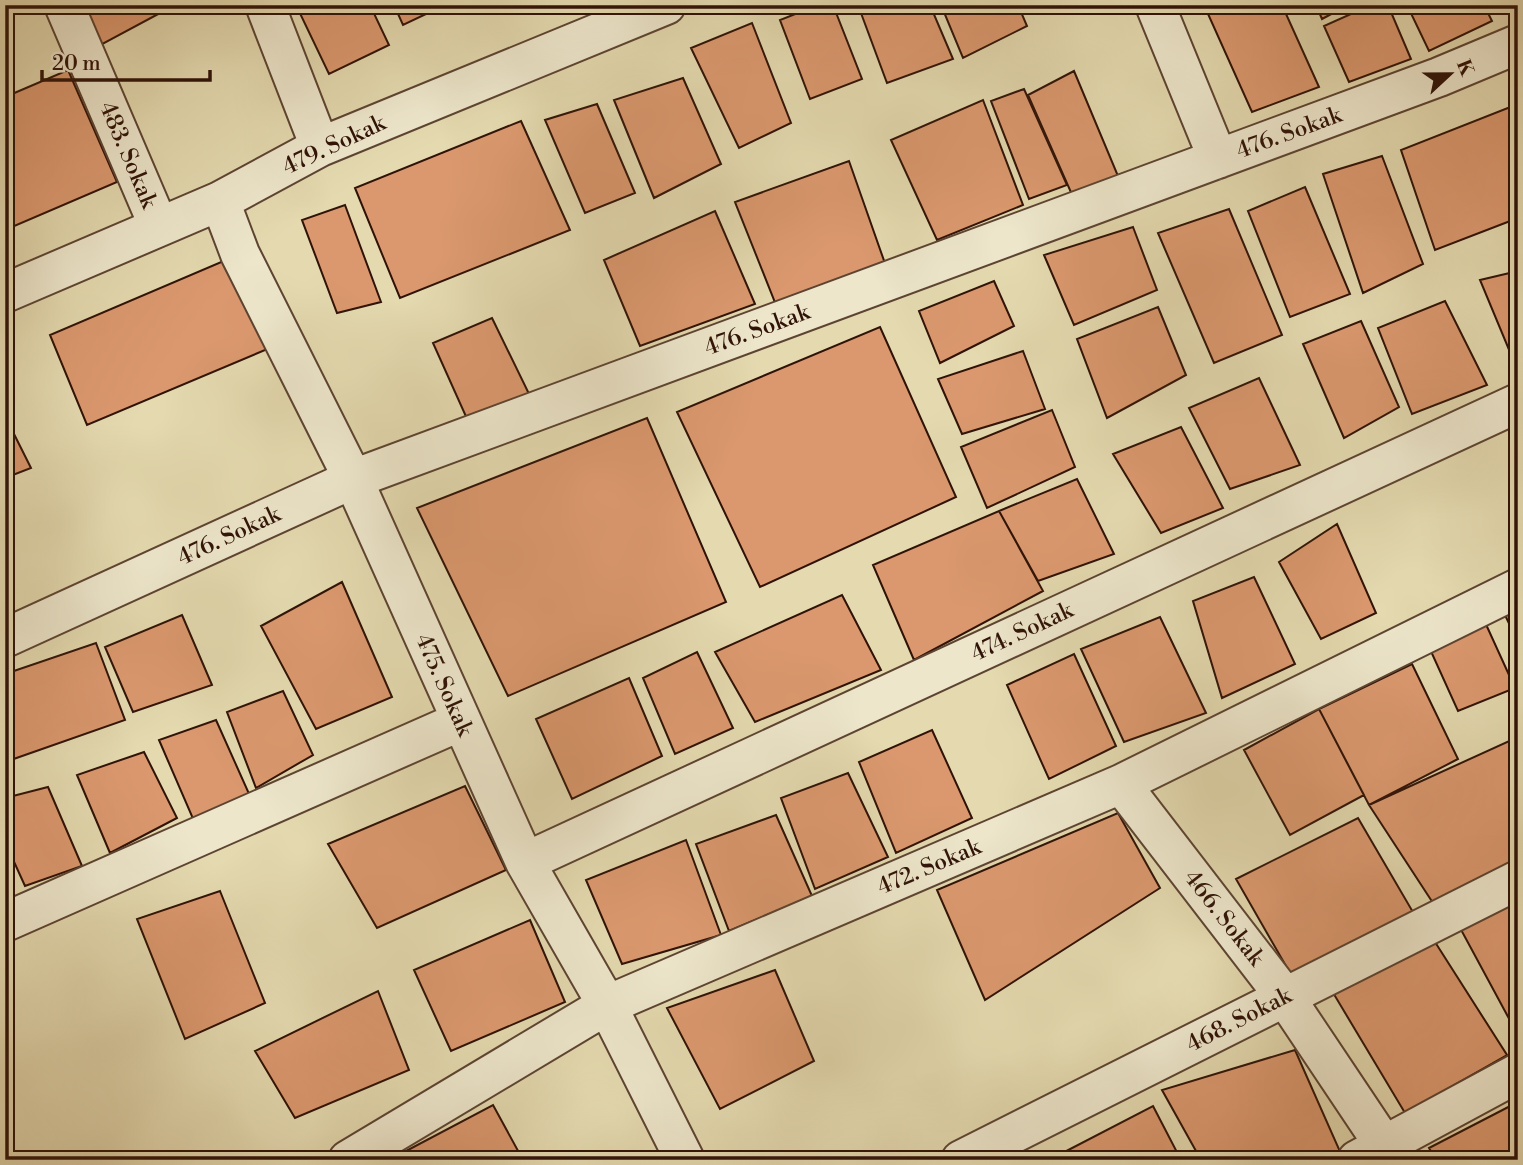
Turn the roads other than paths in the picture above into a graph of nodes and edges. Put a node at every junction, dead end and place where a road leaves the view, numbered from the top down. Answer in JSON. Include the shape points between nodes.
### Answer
{"nodes":[{"id":1,"x":64,"y":5,"type":"edge"},
{"id":2,"x":265,"y":5,"type":"edge"},
{"id":3,"x":666,"y":5,"type":"edge"},
{"id":4,"x":1155,"y":5,"type":"edge"},
{"id":5,"x":1518,"y":44,"type":"edge"},
{"id":6,"x":320,"y":147,"type":"junction"},
{"id":7,"x":1218,"y":159,"type":"junction"},
{"id":8,"x":220,"y":201,"type":"junction"},
{"id":9,"x":159,"y":228,"type":"junction"},
{"id":10,"x":5,"y":293,"type":"edge"},
{"id":11,"x":1518,"y":403,"type":"edge"},
{"id":12,"x":353,"y":480,"type":"junction"},
{"id":13,"x":1518,"y":588,"type":"edge"},
{"id":14,"x":5,"y":638,"type":"edge"},
{"id":15,"x":461,"y":721,"type":"junction"},
{"id":16,"x":1121,"y":784,"type":"junction"},
{"id":17,"x":526,"y":862,"type":"junction"},
{"id":18,"x":1518,"y":880,"type":"edge"},
{"id":19,"x":5,"y":922,"type":"edge"},
{"id":20,"x":1285,"y":997,"type":"junction"},
{"id":21,"x":607,"y":1005,"type":"junction"},
{"id":22,"x":1518,"y":1073,"type":"edge"},
{"id":23,"x":1379,"y":1155,"type":"edge"},
{"id":24,"x":348,"y":1160,"type":"edge"},
{"id":25,"x":685,"y":1160,"type":"edge"},
{"id":26,"x":961,"y":1160,"type":"edge"}],
"edges":[{"from":1,"to":9,"type":"street","name":"483. Sokak"},
{"from":2,"to":6,"type":"street"},
{"from":3,"to":6,"type":"street","name":"479. Sokak"},
{"from":4,"to":7,"type":"street"},
{"from":5,"to":7,"type":"street","name":"476. Sokak"},
{"from":6,"to":8,"type":"street","name":"479. Sokak"},
{"from":7,"to":12,"type":"street","name":"476. Sokak"},
{"from":8,"to":9,"type":"street","name":"479. Sokak"},
{"from":8,"to":12,"type":"street","name":"475. Sokak","via":[[240,254]]},
{"from":9,"to":10,"type":"street","name":"479. Sokak"},
{"from":11,"to":17,"type":"street","name":"474. Sokak"},
{"from":12,"to":14,"type":"street","name":"476. Sokak"},
{"from":12,"to":15,"type":"street","name":"475. Sokak"},
{"from":13,"to":16,"type":"street","name":"472. Sokak"},
{"from":15,"to":17,"type":"street","name":"475. Sokak"},
{"from":15,"to":19,"type":"street"},
{"from":16,"to":20,"type":"street","name":"466. Sokak"},
{"from":16,"to":21,"type":"street","name":"472. Sokak"},
{"from":17,"to":21,"type":"street","name":"475. Sokak"},
{"from":18,"to":20,"type":"street","name":"468. Sokak"},
{"from":20,"to":23,"type":"street","name":"466. Sokak"},
{"from":20,"to":26,"type":"street","name":"468. Sokak"},
{"from":21,"to":24,"type":"street","name":"472. Sokak"},
{"from":21,"to":25,"type":"street","name":"475. Sokak"},
{"from":22,"to":23,"type":"street"}]}
